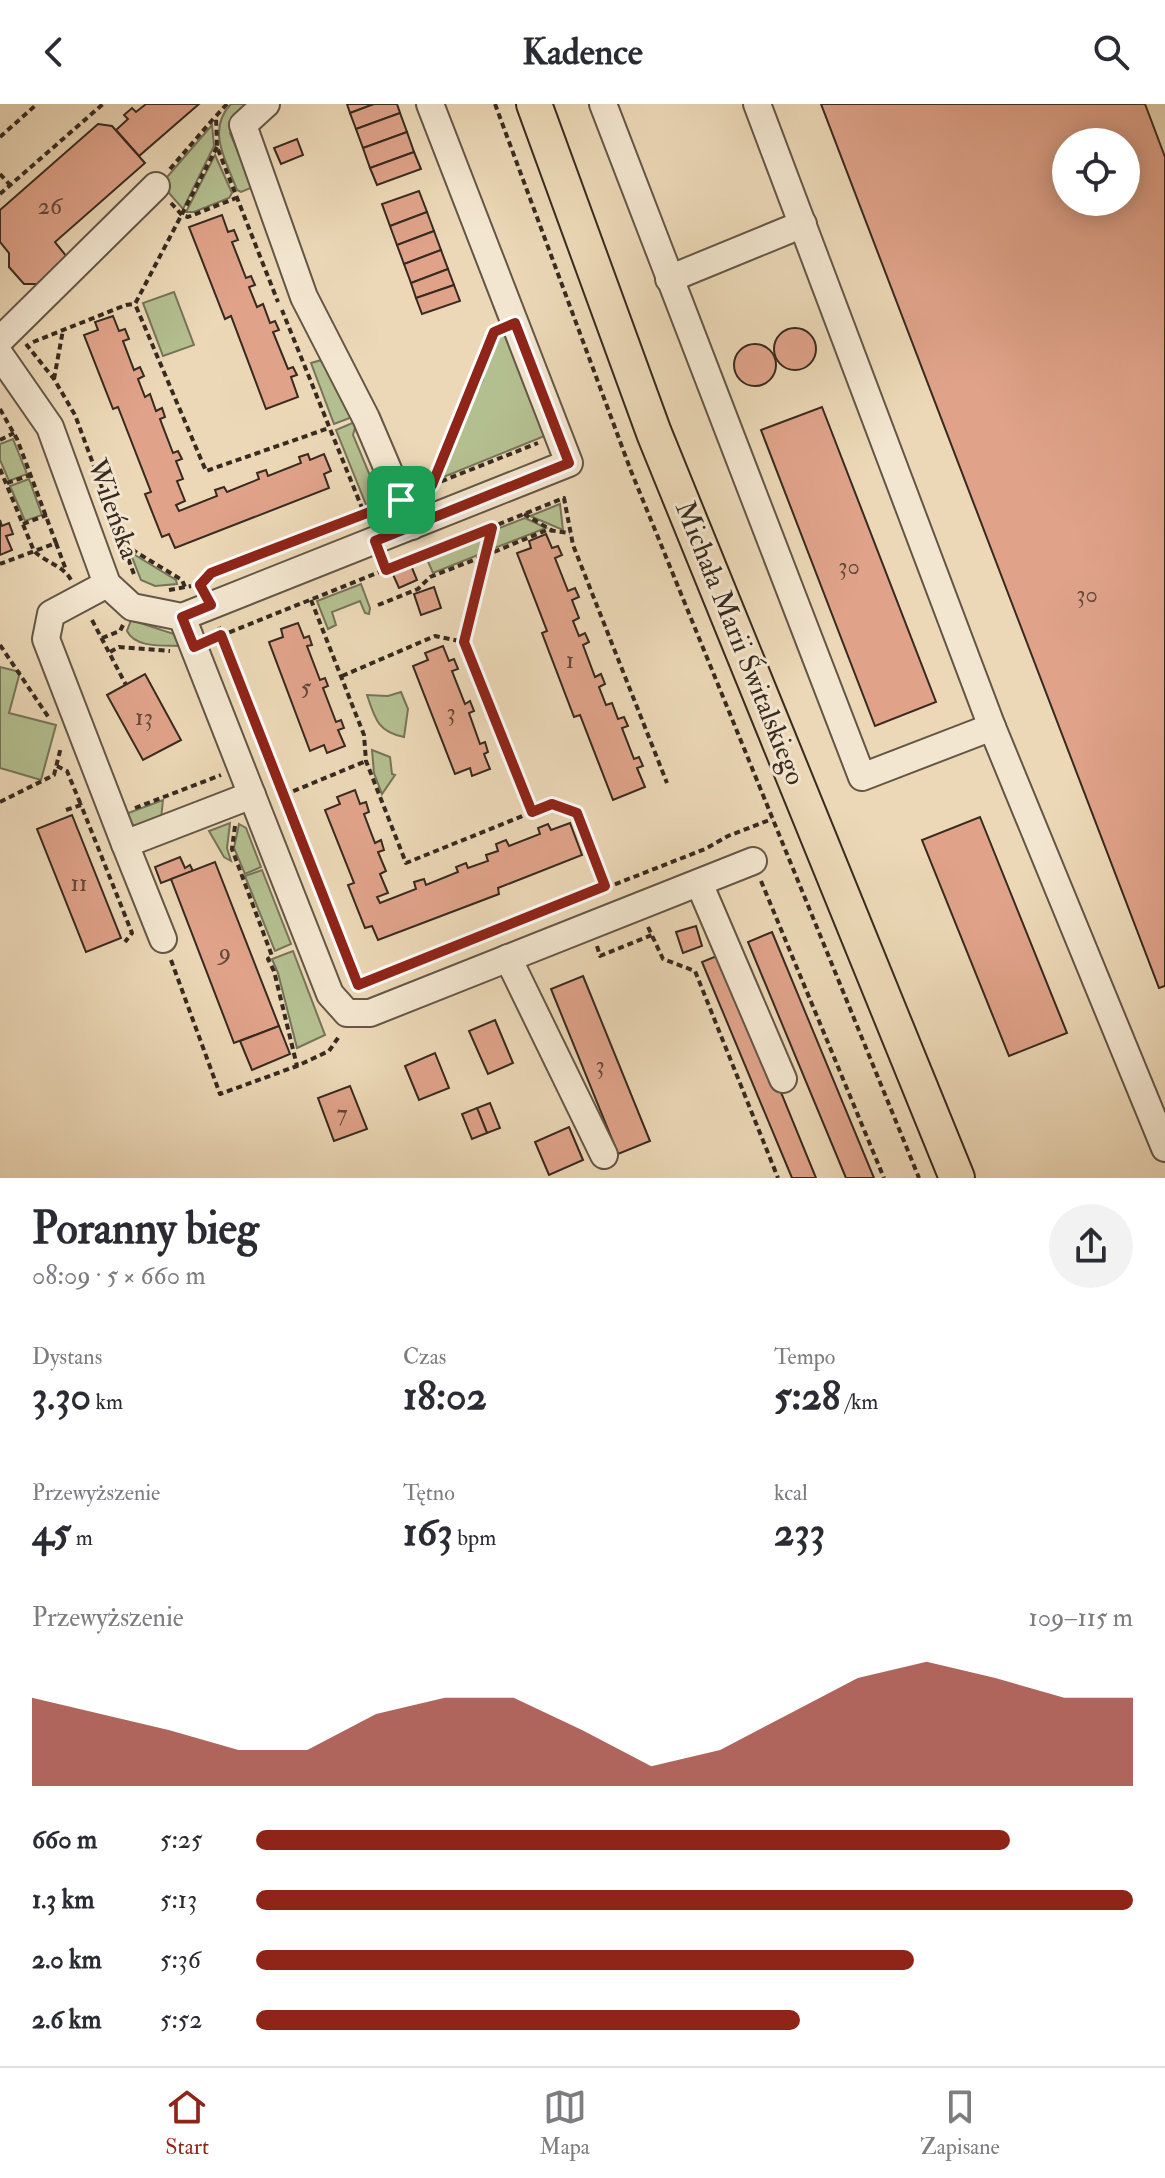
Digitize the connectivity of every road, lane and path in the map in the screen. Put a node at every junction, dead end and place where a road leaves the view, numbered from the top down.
1 (37, 104) edge
2 (103, 104) edge
3 (227, 104) edge
4 (266, 104) edge
5 (430, 104) edge
6 (495, 104) edge
7 (534, 104) edge
8 (603, 104) edge
9 (757, 104) edge
10 (216, 116) junction
11 (0, 137) edge
12 (217, 147) junction
13 (0, 174) edge
14 (10, 185) junction
15 (156, 186) junction
16 (0, 194) edge
17 (236, 198) junction
18 (182, 215) junction
19 (803, 224) junction
20 (669, 279) junction
21 (135, 304) junction
22 (515, 323) junction
23 (63, 330) junction
24 (0, 340) edge
25 (27, 345) dead end
26 (0, 355) edge
27 (54, 379) dead end
28 (0, 409) edge
29 (329, 428) junction
30 (14, 433) junction
31 (558, 435) junction
32 (0, 440) edge
33 (0, 469) edge
34 (31, 475) junction
35 (6, 483) junction
36 (432, 485) junction
37 (401, 500) junction
38 (364, 513) junction
39 (524, 514) junction
40 (47, 515) junction
41 (22, 524) junction
42 (412, 526) junction
43 (492, 528) junction
44 (553, 531) junction
45 (571, 533) junction
46 (375, 541) junction
47 (56, 543) junction
48 (123, 547) dead end
49 (34, 551) junction
50 (484, 556) junction
51 (0, 564) edge
52 (386, 570) junction
53 (67, 572) junction
54 (107, 584) junction
55 (185, 587) junction
56 (166, 590) dead end
57 (80, 599) junction
58 (311, 600) junction
59 (211, 605) junction
60 (378, 605) dead end
61 (182, 617) junction
62 (221, 635) junction
63 (464, 642) junction
64 (0, 645) edge
65 (194, 647) junction
66 (110, 652) junction
67 (341, 676) junction
68 (126, 685) dead end
69 (54, 727) dead end
70 (992, 727) junction
71 (62, 739) dead end
72 (366, 761) junction
73 (57, 766) junction
74 (667, 783) dead end
75 (284, 795) junction
76 (246, 797) junction
77 (0, 802) edge
78 (81, 805) junction
79 (66, 810) dead end
80 (532, 812) junction
81 (772, 819) junction
82 (110, 832) junction
83 (753, 861) joint
84 (699, 883) junction
85 (605, 886) junction
86 (639, 908) junction
87 (163, 939) joint
88 (125, 942) dead end
89 (508, 958) junction
90 (347, 1013) junction
91 (297, 1066) junction
92 (783, 1079) dead end
93 (1165, 1148) edge
94 (604, 1155) dead end
95 (778, 1178) edge
96 (884, 1178) edge
97 (919, 1178) edge
98 (957, 1178) edge

1 - 11 path
2 - 14 path
3 - 10 path
4 - 37 street
5 - 22 street
6 - 81 path
7 - 98 main road, Michała Marii Świtalskiego
8 - 20 street
9 - 19 street
10 - 12 path
10 - 15 path
12 - 17 path
12 - 18 path
13 - 14 path
14 - 16 path
15 - 18 path
15 - 24 street
17 - 18 path
17 - 29 path
18 - 21 path
19 - 20 street
19 - 70 street
20 - 70 street
21 - 23 path
21 - 29 path
22 - 31 street
22 - 36 path
23 - 25 path
23 - 27 path
26 - 54 street, Wileńska
28 - 30 path
29 - 38 path
30 - 32 path
30 - 34 path
31 - 36 path
31 - 42 street
33 - 35 path
34 - 35 path
34 - 40 path
35 - 41 path
36 - 37 path
37 - 38 path
37 - 42 street
38 - 55 path
39 - 43 path
39 - 44 path
39 - 45 path
40 - 41 path
40 - 47 path
41 - 49 path
42 - 46 street
43 - 50 path
43 - 52 path
44 - 45 path
44 - 50 path
45 - 74 path
46 - 52 path
46 - 59 street
47 - 49 path
47 - 53 path
48 - 55 path
49 - 51 path
49 - 53 path
50 - 60 path
50 - 63 path
52 - 58 path
53 - 57 path
54 - 57 street
54 - 61 street, Wileńska
55 - 56 path
57 - 66 path
57 - 82 street
58 - 62 path
58 - 67 path
59 - 61 street
59 - 62 path
61 - 65 street
62 - 65 path
62 - 75 path
63 - 67 path
63 - 80 path
64 - 69 path
65 - 66 path
65 - 76 street
66 - 68 path
67 - 72 path
70 - 93 street
71 - 73 path
72 - 75 path
72 - 80 path
73 - 77 path
73 - 78 path
75 - 85 path
76 - 82 street
76 - 82 path
76 - 90 street
76 - 91 path
78 - 79 path
78 - 82 path
80 - 85 path
81 - 85 path
81 - 97 path
82 - 87 street
82 - 88 path
83 - 84 street
83 - 96 path
84 - 86 street
84 - 92 street
86 - 89 street
86 - 95 path
87 - 91 path
89 - 90 street
89 - 94 street
90 - 91 path

